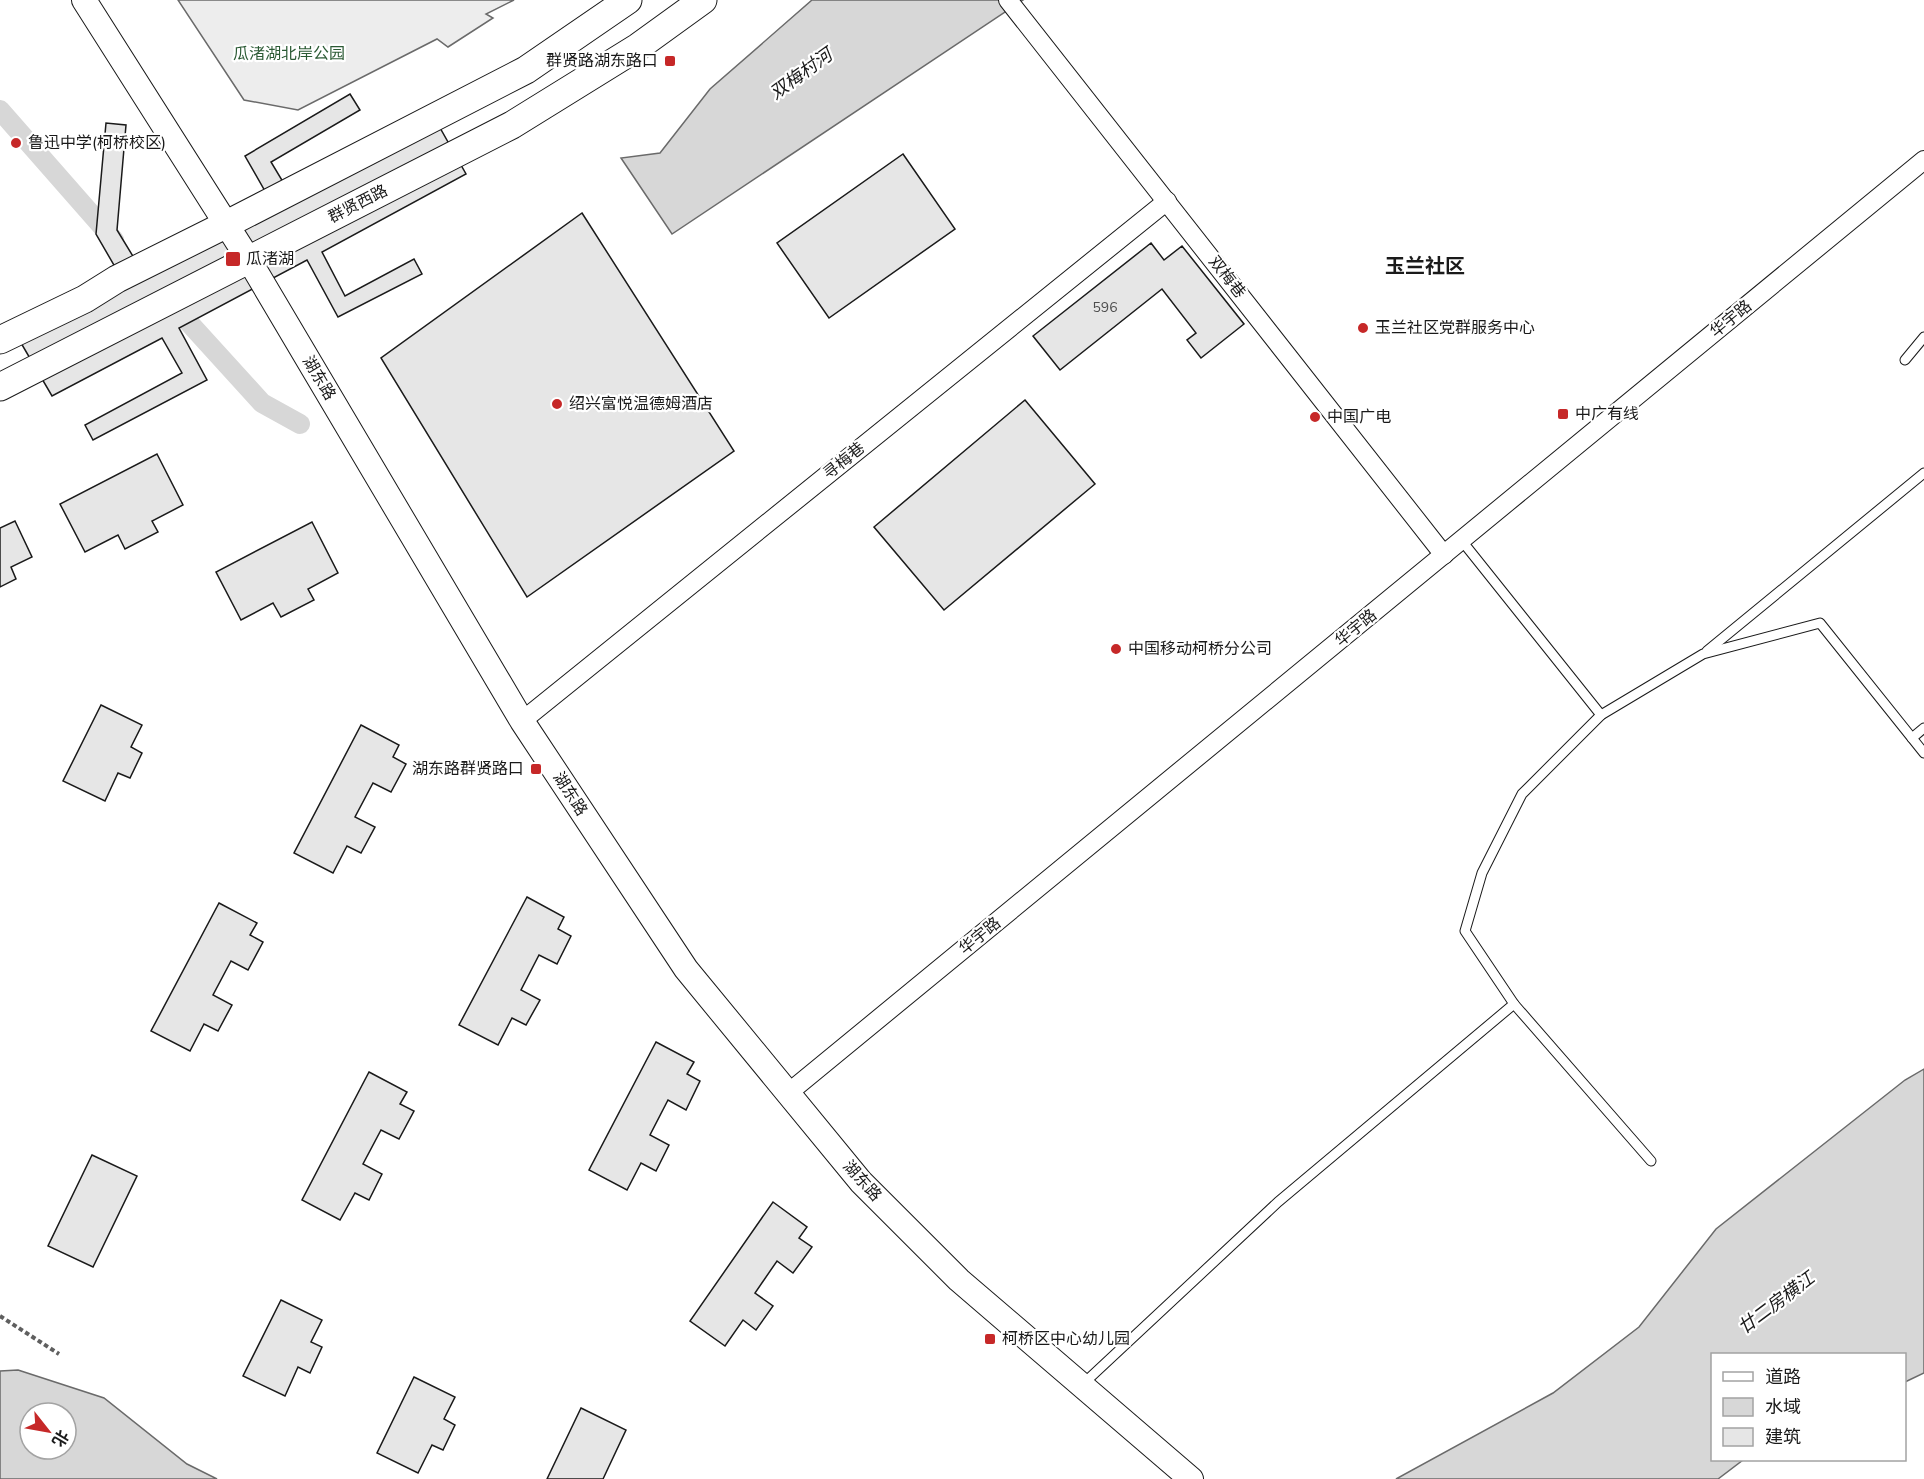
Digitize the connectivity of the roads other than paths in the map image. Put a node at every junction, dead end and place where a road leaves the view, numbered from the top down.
1 (84, 0) edge
2 (628, 0) edge
3 (703, 0) edge
4 (1008, 0) edge
5 (1924, 160) edge
6 (1167, 201) junction
7 (227, 224) junction
8 (249, 260) junction
9 (1924, 337) edge
10 (0, 340) edge
11 (1905, 360) dead end
12 (0, 387) edge
13 (1924, 473) edge
14 (1462, 541) junction
15 (1444, 555) junction
16 (1703, 654) junction
17 (1601, 715) junction
18 (522, 721) junction
19 (1924, 728) edge
20 (1912, 738) junction
21 (1924, 753) edge
22 (1514, 1004) junction
23 (787, 1094) junction
24 (1651, 1161) dead end
25 (1082, 1385) junction
26 (1191, 1479) edge

1 - 7 street, 湖东路
2 - 7 main road
3 - 8 main road, 群贤西路
4 - 6 street, 双梅巷
5 - 14 street, 华宇路
6 - 15 street, 双梅巷
6 - 18 street, 寻梅巷
7 - 8 street, 湖东路
7 - 10 main road
8 - 12 main road, 群贤西路
8 - 18 street, 湖东路
9 - 11 lane
13 - 16 lane
14 - 15 street, 华宇路
14 - 17 lane
15 - 23 street, 华宇路
16 - 17 lane
16 - 20 lane
17 - 22 lane
18 - 23 street, 湖东路
19 - 20 lane
20 - 21 lane
22 - 24 lane
22 - 25 lane
23 - 25 street, 湖东路
25 - 26 street, 湖东路

